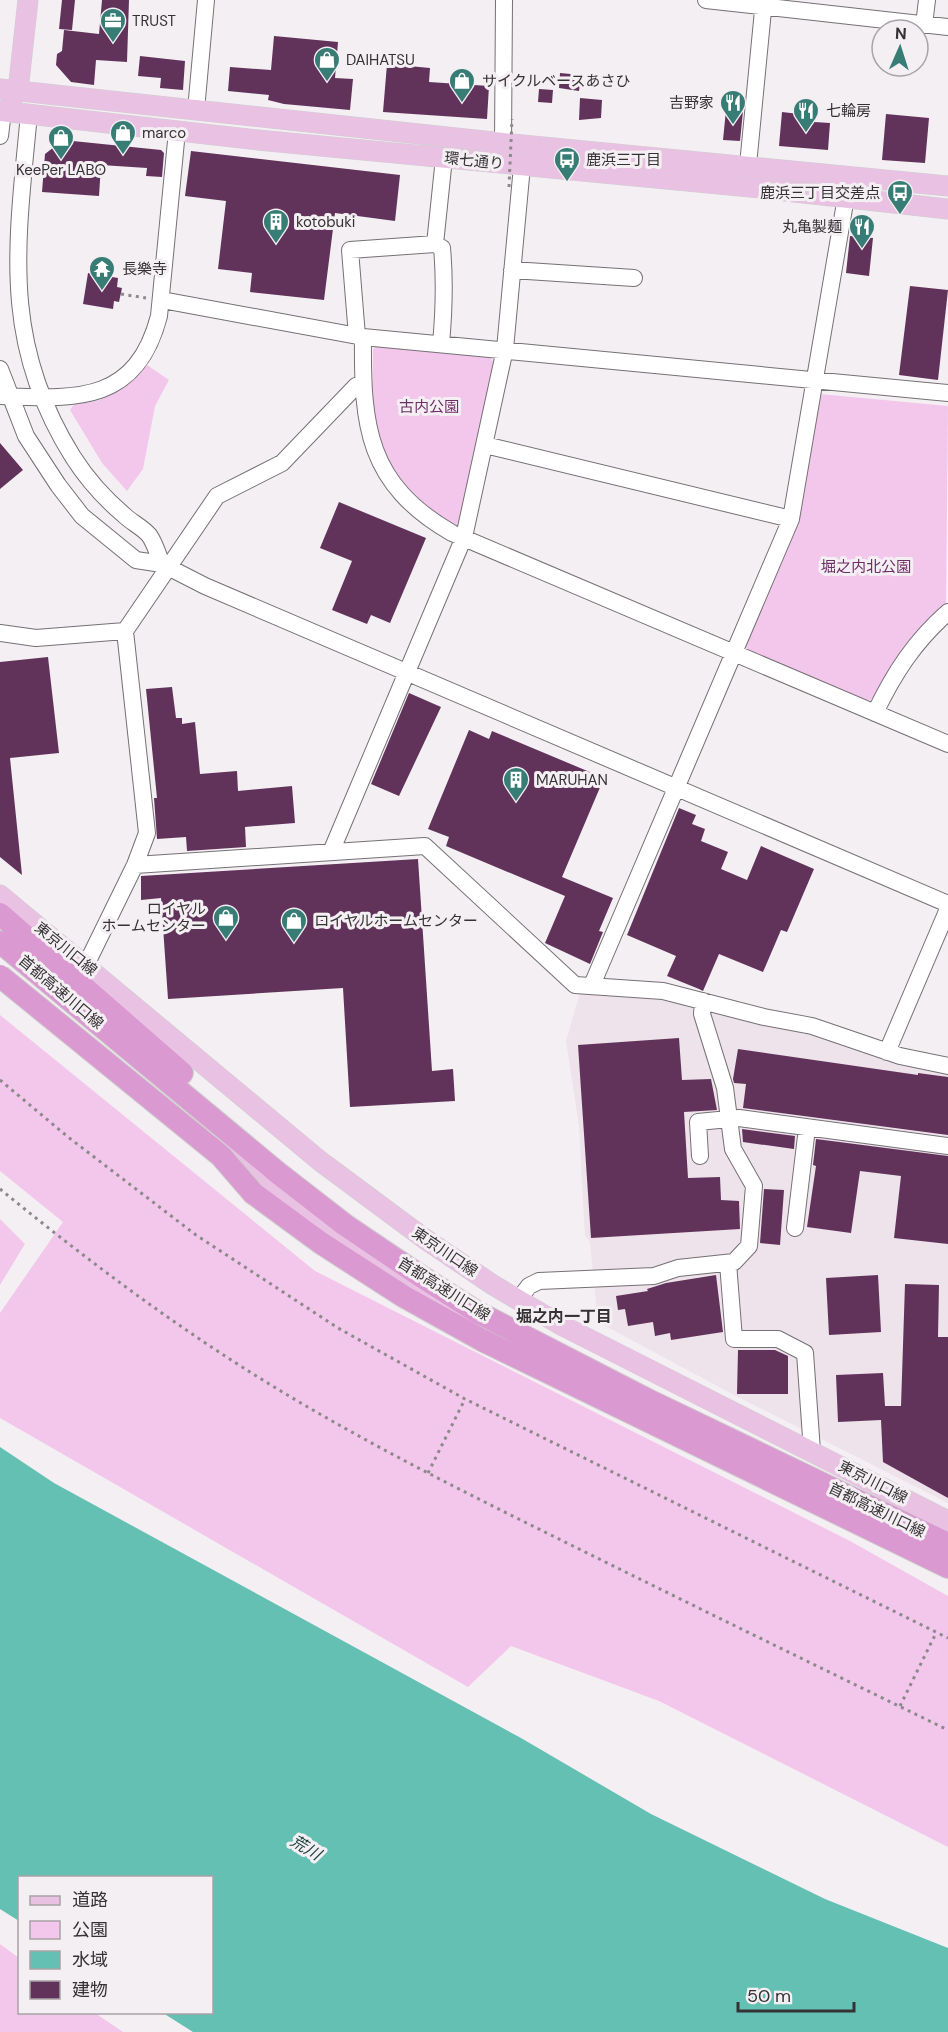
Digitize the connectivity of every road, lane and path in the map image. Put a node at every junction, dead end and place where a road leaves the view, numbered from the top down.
1 (28, 0) edge
2 (206, 0) edge
3 (504, 0) edge
4 (706, 0) edge
5 (927, 0) edge
6 (764, 3) edge
7 (873, 18) edge
8 (925, 18) edge
9 (930, 26) edge
10 (948, 27) edge
11 (9, 90) edge
12 (196, 110) junction
13 (1, 111) edge
14 (29, 114) junction
15 (512, 119) dead end
16 (177, 131) junction
17 (0, 136) edge
18 (503, 143) junction
19 (444, 158) junction
20 (748, 165) junction
21 (522, 166) junction
22 (948, 186) edge
23 (509, 187) dead end
24 (846, 197) junction
25 (948, 209) edge
26 (435, 244) junction
27 (512, 270) junction
28 (634, 278) dead end
29 (121, 294) dead end
30 (162, 300) junction
31 (360, 337) junction
32 (441, 344) junction
33 (505, 349) junction
34 (0, 369) edge
35 (815, 381) junction
36 (362, 385) junction
37 (948, 393) edge
38 (5, 396) edge
39 (40, 398) junction
40 (485, 445) junction
41 (791, 519) junction
42 (464, 537) junction
43 (165, 566) junction
44 (948, 612) edge
45 (125, 631) junction
46 (0, 633) edge
47 (735, 654) junction
48 (406, 670) junction
49 (875, 713) junction
50 (948, 744) edge
51 (678, 788) junction
52 (331, 852) junction
53 (135, 865) junction
54 (0, 895) edge
55 (948, 904) edge
56 (948, 909) edge
57 (0, 914) edge
58 (0, 942) edge
59 (86, 965) junction
60 (0, 966) edge
61 (0, 976) edge
62 (0, 986) edge
63 (592, 986) junction
64 (703, 1001) junction
65 (886, 1052) junction
66 (948, 1065) edge
67 (130, 1075) junction
68 (0, 1080) edge
69 (729, 1119) junction
70 (807, 1128) junction
71 (948, 1146) edge
72 (700, 1156) dead end
73 (0, 1189) edge
74 (253, 1192) junction
75 (795, 1228) dead end
76 (728, 1263) junction
77 (419, 1275) junction
78 (518, 1300) junction
79 (465, 1400) junction
80 (812, 1451) junction
81 (427, 1473) junction
82 (948, 1521) edge
83 (948, 1544) edge
84 (948, 1556) edge
85 (948, 1567) edge
86 (936, 1633) junction
87 (948, 1638) edge
88 (900, 1707) junction
89 (948, 1730) edge

1 - 11 main road
2 - 12 street
3 - 18 street
4 - 6 street
5 - 8 street
6 - 7 street
6 - 20 street
9 - 10 street
11 - 12 main road, 環七通り
11 - 13 main road
11 - 14 main road
12 - 18 main road, 環七通り
13 - 14 main road, 環七通り
13 - 17 street
14 - 16 main road, 環七通り
14 - 39 street
15 - 23 path, bridge
16 - 19 main road, 環七通り
16 - 30 street
18 - 20 main road, 環七通り
19 - 21 main road, 環七通り
19 - 26 street
20 - 22 main road, 環七通り
21 - 24 main road, 環七通り
21 - 27 street
24 - 25 main road, 環七通り
24 - 35 street
26 - 31 street
26 - 32 street
27 - 28 street
27 - 33 street
29 - 30 path
30 - 31 street
30 - 39 street
31 - 32 street
31 - 36 street
32 - 33 street
33 - 35 street
33 - 40 street
34 - 38 street
35 - 37 street
35 - 41 street
36 - 42 street
36 - 43 street
38 - 39 street
38 - 43 street
39 - 43 street
40 - 41 street
40 - 42 street
41 - 47 street
42 - 47 street
42 - 48 street
43 - 45 street
43 - 48 street
44 - 49 street
45 - 46 street
45 - 53 street
47 - 49 street
47 - 51 street
48 - 51 street
48 - 52 street
49 - 50 street
51 - 55 street
51 - 63 street
52 - 53 street
52 - 63 street
53 - 59 street
54 - 59 main road, 東京川口線
56 - 65 street
57 - 77 highway
58 - 77 highway, 首都高速川口線
59 - 78 main road, 東京川口線
60 - 67 main road
61 - 74 highway, bridge
62 - 67 street
62 - 74 highway, 首都高速川口線, bridge
63 - 64 street
64 - 65 street
64 - 69 street
65 - 66 street
67 - 84 main road
68 - 79 path
69 - 70 street
69 - 72 street
69 - 76 street
70 - 71 street
70 - 75 street
73 - 81 path
74 - 85 highway, 首都高速川口線
76 - 78 street
76 - 80 street
77 - 83 highway, 首都高速川口線
78 - 80 main road, 東京川口線
79 - 81 path
79 - 86 path
80 - 82 main road, 東京川口線
81 - 88 path
86 - 87 path
86 - 88 path
88 - 89 path

